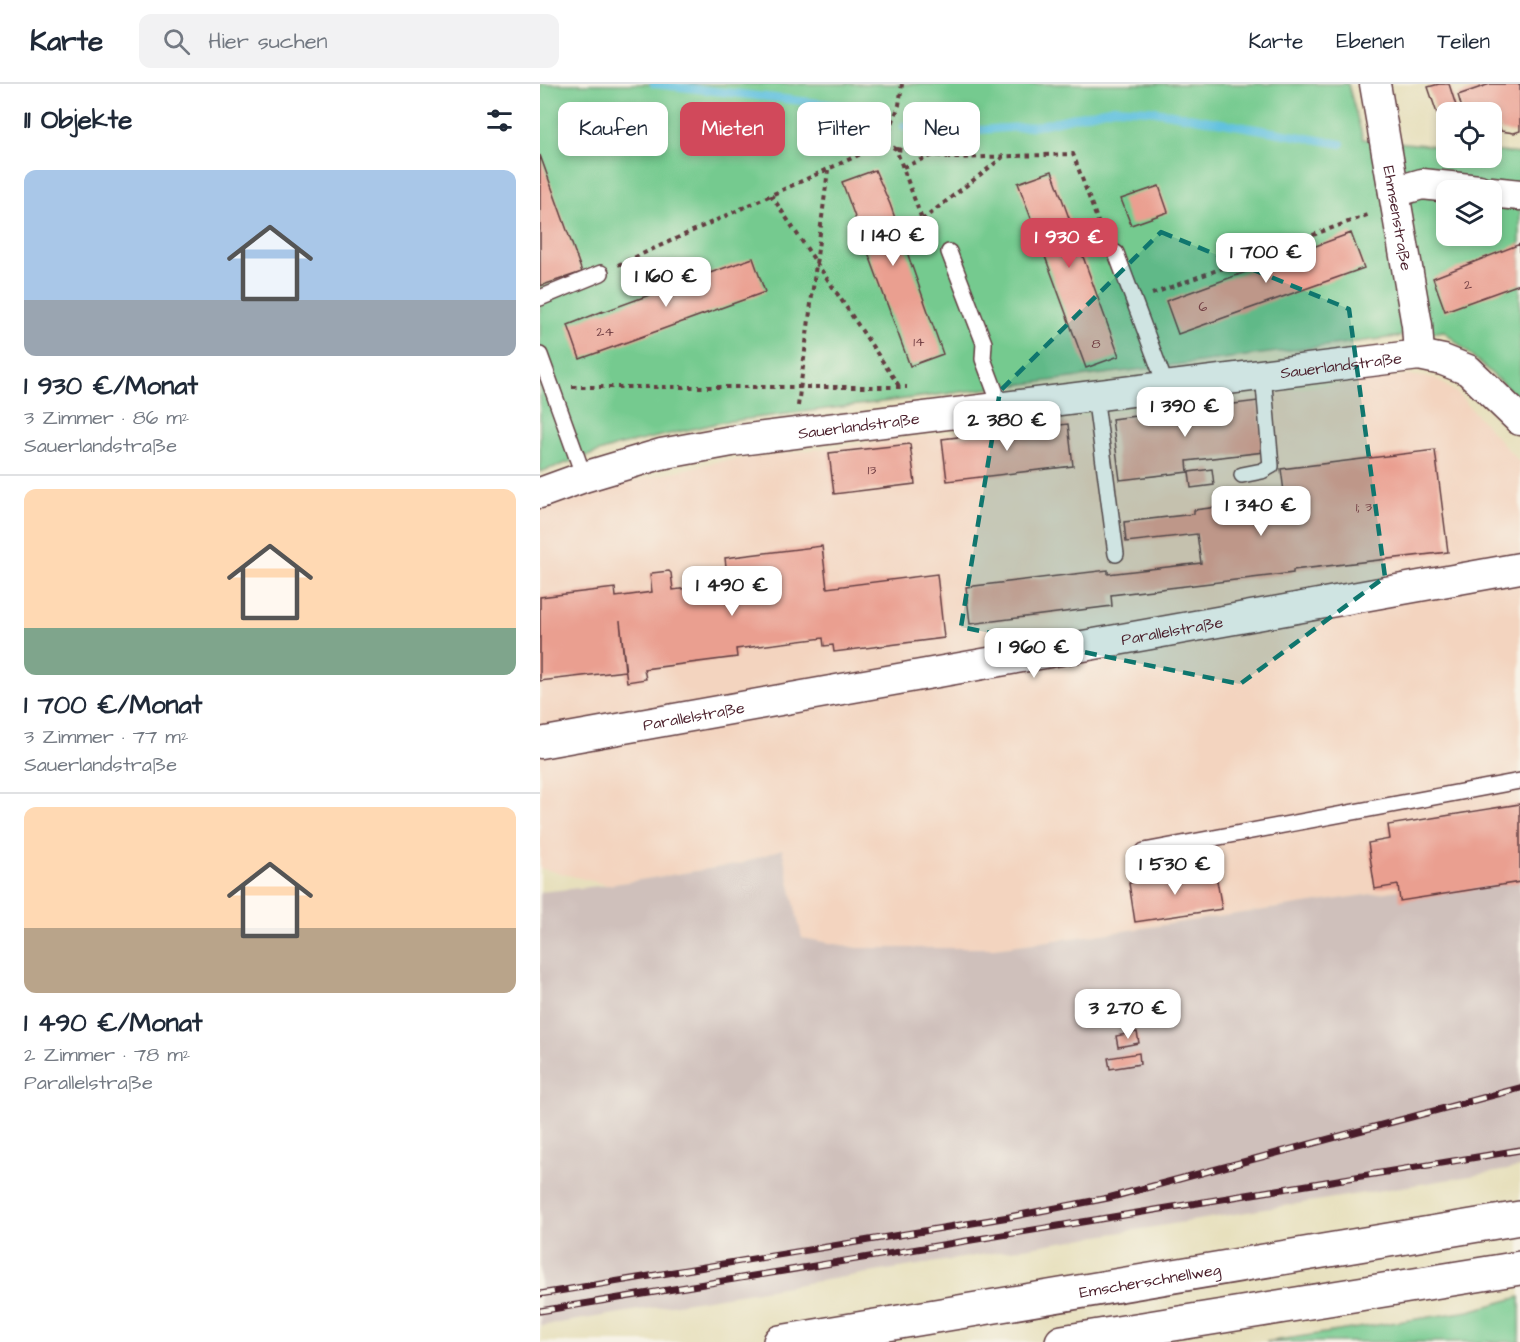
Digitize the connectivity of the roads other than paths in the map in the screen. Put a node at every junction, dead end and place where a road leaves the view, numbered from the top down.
1 (1375, 84) edge
2 (1436, 185) edge
3 (1502, 193) edge
4 (1520, 195) edge
5 (1396, 200) junction
6 (949, 252) road end
7 (1116, 253) road end
8 (601, 273) road end
9 (540, 298) edge
10 (540, 355) edge
11 (1419, 355) junction
12 (1263, 374) junction
13 (1166, 386) junction
14 (1095, 395) junction
15 (1001, 407) junction
16 (1520, 420) edge
17 (1242, 475) dead end
18 (584, 477) junction
19 (540, 493) edge
20 (1116, 554) dead end
21 (1520, 568) edge
22 (540, 743) edge
23 (1520, 781) edge
24 (1144, 850) dead end
25 (1520, 1218) edge
26 (1520, 1268) edge
27 (780, 1342) edge
28 (1062, 1342) edge

1 - 5 street, Ehmsenstraße
2 - 5 street
3 - 4 street
5 - 11 street, Ehmsenstraße
6 - 15 lane
7 - 13 lane
8 - 9 lane
10 - 18 lane
11 - 12 street, Sauerlandstraße
11 - 16 street, Sauerlandstraße
12 - 13 street, Sauerlandstraße
12 - 17 lane
13 - 14 street, Sauerlandstraße
14 - 15 street, Sauerlandstraße
14 - 20 lane
15 - 18 street, Sauerlandstraße
18 - 19 street, Sauerlandstraße
21 - 22 street, Parallelstraße
23 - 24 lane
25 - 27 highway, Emscherschnellweg
26 - 28 highway

